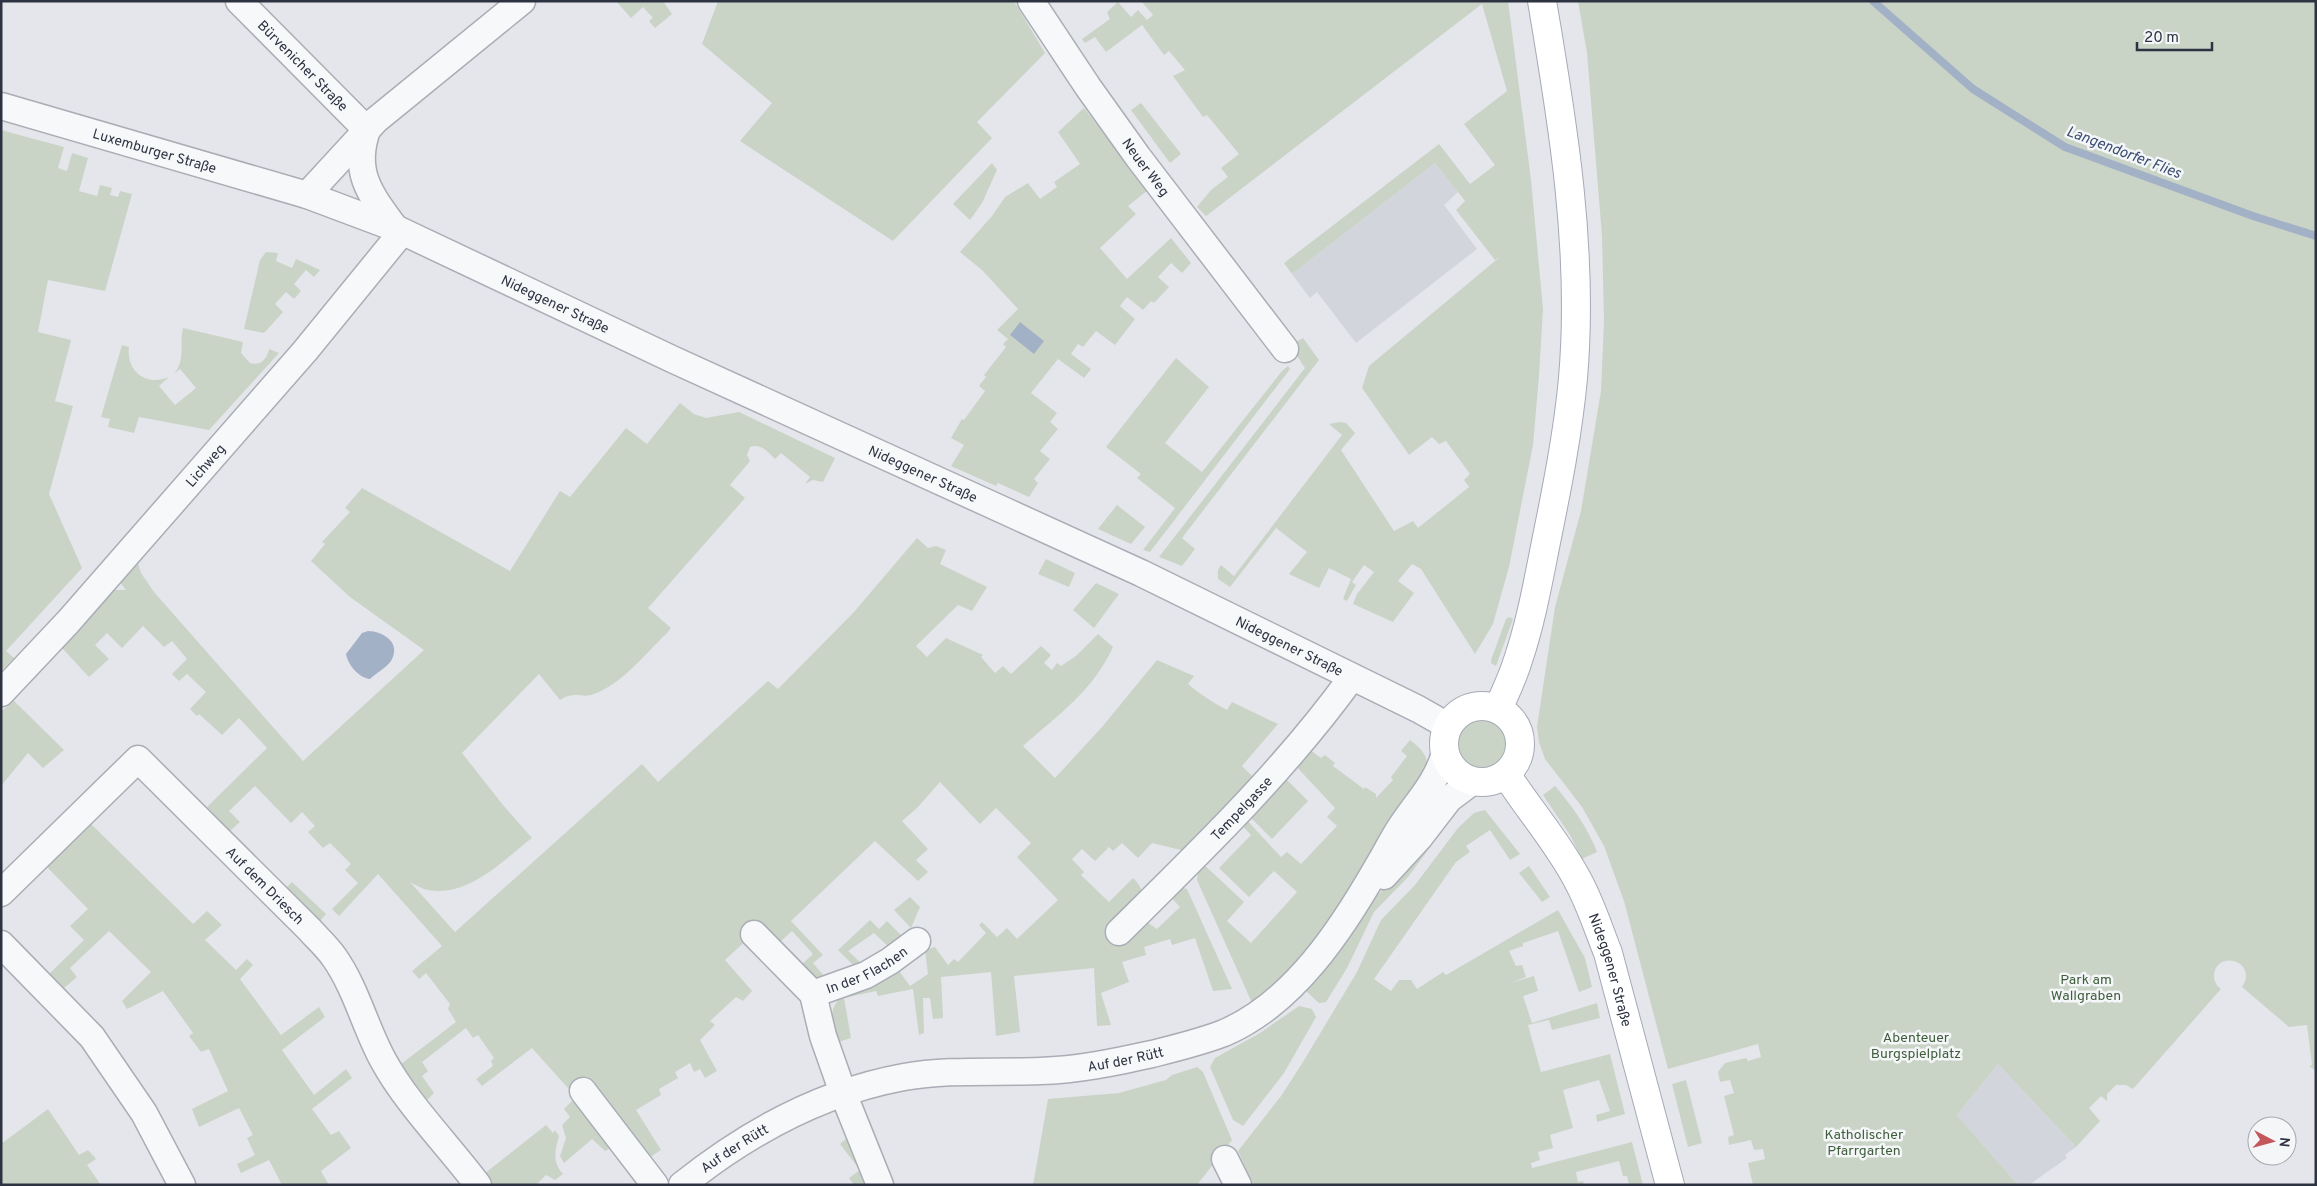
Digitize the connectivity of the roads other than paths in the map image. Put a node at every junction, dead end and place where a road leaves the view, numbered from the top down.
1 (239, 1) edge
2 (522, 1) edge
3 (1031, 1) edge
4 (1542, 1) edge
5 (1, 106) edge
6 (367, 130) junction
7 (307, 196) junction
8 (399, 230) junction
9 (1285, 349) dead end
10 (1352, 677) junction
11 (1, 693) edge
12 (1498, 709) junction
13 (1448, 726) junction
14 (1444, 753) junction
15 (1506, 774) junction
16 (1472, 781) junction
17 (1, 893) edge
18 (1354, 907) junction
19 (1119, 932) dead end
20 (754, 934) dead end
21 (917, 941) dead end
22 (1, 944) edge
23 (813, 994) junction
24 (583, 1091) dead end
25 (843, 1093) junction
26 (1225, 1159) dead end
27 (182, 1185) edge
28 (478, 1185) edge
29 (655, 1185) edge
30 (682, 1185) edge
31 (880, 1185) edge
32 (1238, 1185) edge
33 (1670, 1185) edge

1 - 6 street, Bürvenicher Straße
2 - 6 street
3 - 9 street, Neuer Weg
4 - 12 main road
5 - 7 street, Luxemburger Straße
6 - 7 street
6 - 8 street, Nideggener Straße
7 - 8 street, Nideggener Straße
8 - 10 street, Nideggener Straße
8 - 11 street, Lichweg
10 - 13 street, Nideggener Straße
10 - 19 street, Tempelgasse
12 - 13 main road
12 - 15 main road
13 - 14 main road
14 - 16 main road
14 - 18 street, Auf der Rütt
15 - 16 main road
15 - 33 main road, Nideggener Straße
16 - 18 street, Auf der Rütt
17 - 28 street, Auf dem Driesch
18 - 25 street, Auf der Rütt
20 - 23 street, In der Flachen
21 - 23 street, In der Flachen
22 - 27 street
23 - 25 street, In der Flachen
24 - 29 street
25 - 30 street, Auf der Rütt
25 - 31 street
26 - 32 street

